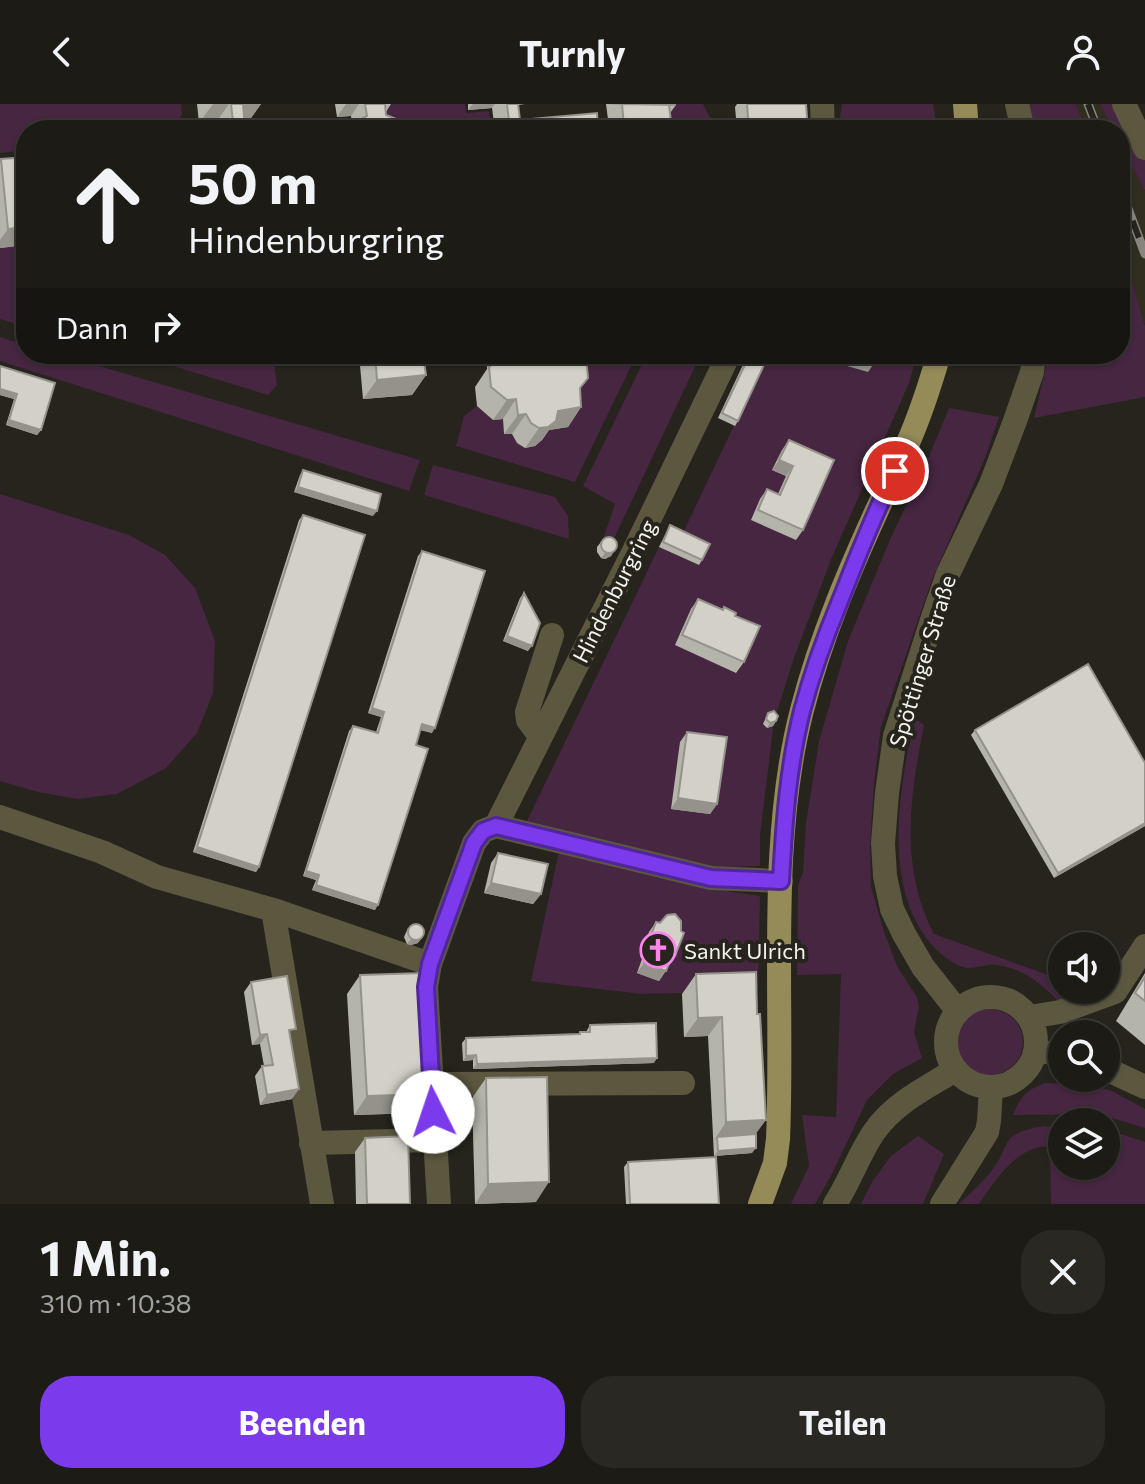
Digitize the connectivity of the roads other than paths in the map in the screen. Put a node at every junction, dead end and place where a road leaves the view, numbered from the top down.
1 (1124, 104) edge
2 (1145, 148) edge
3 (724, 364) edge
4 (936, 364) edge
5 (1033, 364) edge
6 (552, 635) dead end
7 (540, 736) junction
8 (0, 817) edge
9 (496, 826) junction
10 (781, 881) junction
11 (273, 910) junction
12 (1145, 946) edge
13 (430, 964) junction
14 (957, 1010) junction
15 (1029, 1017) junction
16 (1036, 1050) junction
17 (1048, 1052) edge
18 (955, 1070) junction
19 (1120, 1075) edge
20 (683, 1083) dead end
21 (431, 1084) junction
22 (1145, 1087) edge
23 (991, 1088) junction
24 (435, 1140) junction
25 (311, 1143) junction
26 (322, 1204) edge
27 (439, 1204) edge
28 (760, 1204) edge
29 (835, 1204) edge
30 (942, 1204) edge

1 - 2 street
3 - 7 street, Hindenburgring
4 - 10 main road
5 - 14 street, Spöttinger Straße
6 - 7 street
7 - 9 street, Hindenburgring
8 - 11 street
9 - 10 street
9 - 13 street, Hindenburgring
10 - 28 main road
11 - 13 street
11 - 25 street
12 - 15 street
13 - 21 street, Hindenburgring
14 - 15 street
14 - 18 street
15 - 16 street
16 - 17 street
16 - 23 street
18 - 23 street
18 - 29 street
19 - 22 street
20 - 21 street
21 - 24 street, Hindenburgring
23 - 30 street
24 - 25 street
24 - 27 street, Hindenburgring
25 - 26 street

